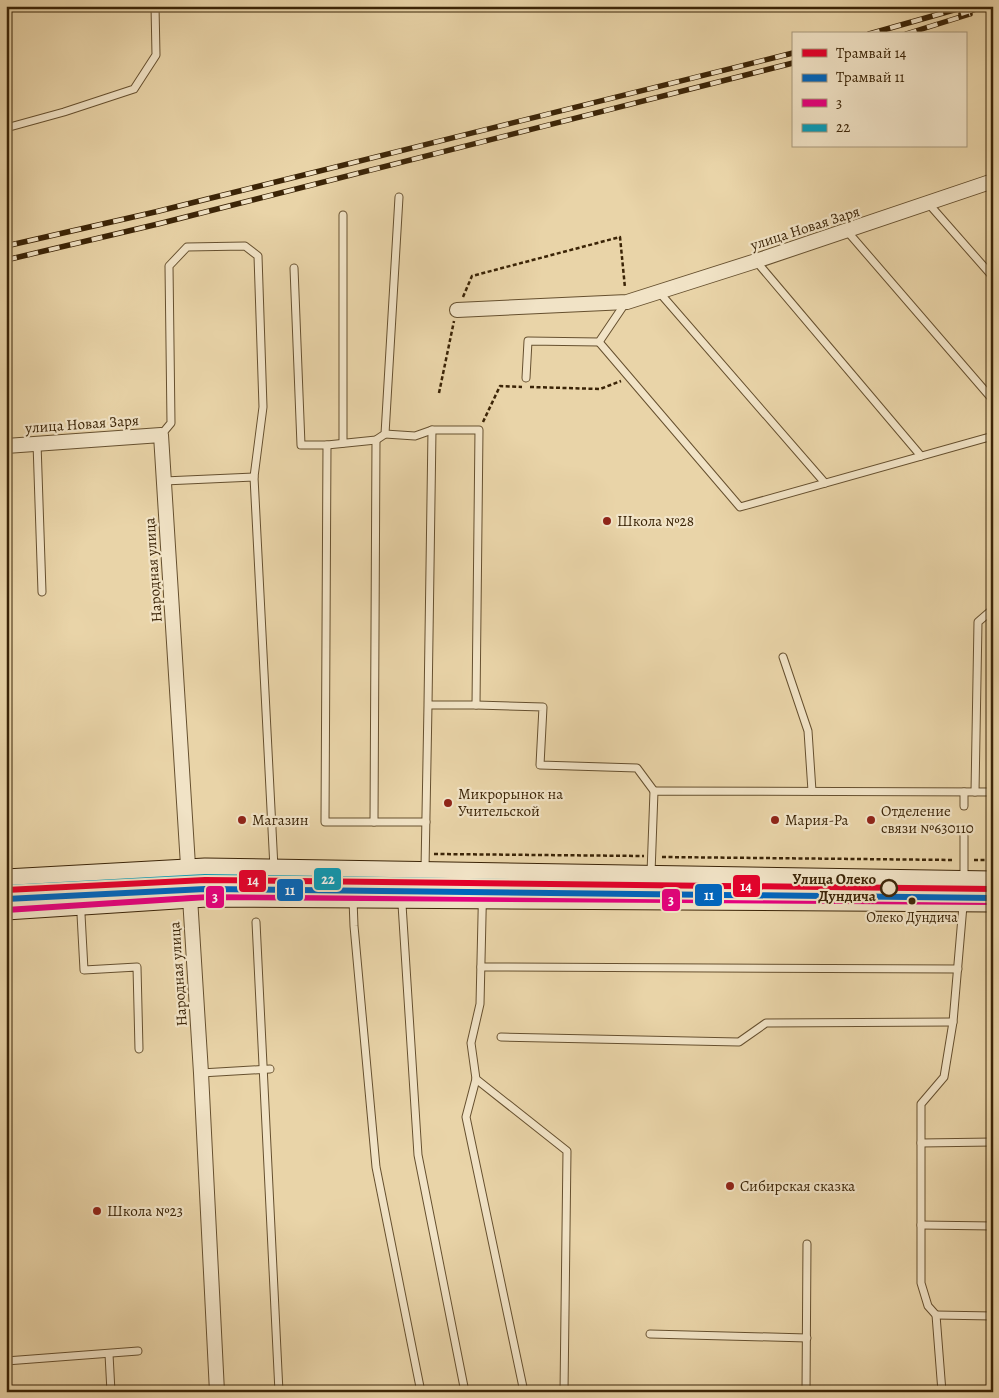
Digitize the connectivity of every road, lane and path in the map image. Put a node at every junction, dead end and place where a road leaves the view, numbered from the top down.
1 (155, 6) edge
2 (6, 128) edge
3 (993, 182) edge
4 (399, 197) dead end
5 (928, 203) junction
6 (344, 215) dead end
7 (847, 231) junction
8 (756, 261) junction
9 (294, 268) dead end
10 (993, 277) edge
11 (659, 291) junction
12 (626, 302) junction
13 (457, 310) junction
14 (598, 342) junction
15 (526, 378) dead end
16 (630, 378) junction
17 (439, 393) dead end
18 (993, 400) edge
19 (432, 430) junction
20 (479, 430) junction
21 (385, 434) junction
22 (161, 435) junction
23 (993, 436) edge
24 (376, 440) junction
25 (343, 443) junction
26 (37, 444) junction
27 (327, 444) junction
28 (6, 446) edge
29 (921, 456) junction
30 (254, 477) junction
31 (164, 481) junction
32 (825, 483) junction
33 (42, 592) dead end
34 (993, 608) edge
35 (783, 657) dead end
36 (428, 705) junction
37 (476, 705) junction
38 (654, 791) junction
39 (812, 792) junction
40 (964, 792) junction
41 (975, 792) junction
42 (993, 792) edge
43 (964, 806) dead end
44 (374, 822) junction
45 (426, 822) junction
46 (964, 830) dead end
47 (188, 868) junction
48 (274, 868) junction
49 (352, 871) junction
50 (400, 872) junction
51 (425, 872) junction
52 (483, 873) junction
53 (79, 874) junction
54 (651, 876) junction
55 (6, 879) edge
56 (964, 881) junction
57 (993, 881) edge
58 (353, 897) junction
59 (401, 897) junction
60 (483, 897) junction
61 (189, 898) junction
62 (963, 902) junction
63 (993, 902) edge
64 (80, 905) junction
65 (6, 910) edge
66 (256, 922) dead end
67 (481, 968) junction
68 (958, 969) junction
69 (953, 1022) junction
70 (501, 1037) dead end
71 (139, 1049) dead end
72 (266, 1069) junction
73 (201, 1073) junction
74 (476, 1079) junction
75 (993, 1142) edge
76 (921, 1143) junction
77 (921, 1225) junction
78 (993, 1226) edge
79 (807, 1244) dead end
80 (936, 1315) junction
81 (993, 1316) edge
82 (650, 1334) dead end
83 (807, 1338) junction
84 (138, 1352) dead end
85 (109, 1354) junction
86 (6, 1361) edge
87 (111, 1392) edge
88 (217, 1392) edge
89 (279, 1392) edge
90 (421, 1392) edge
91 (465, 1392) edge
92 (524, 1392) edge
93 (564, 1392) edge
94 (806, 1392) edge
95 (942, 1392) edge

1 - 2 lane
3 - 5 street, улица Новая Заря
4 - 21 lane
5 - 7 street, улица Новая Заря
5 - 10 lane
6 - 25 lane
7 - 8 street, улица Новая Заря
7 - 18 lane
8 - 11 street, улица Новая Заря
8 - 29 lane
9 - 27 lane
11 - 12 street, улица Новая Заря
11 - 32 lane
12 - 13 street, улица Новая Заря
12 - 13 path
12 - 14 lane
13 - 17 path
14 - 15 lane
14 - 16 lane
16 - 20 path
16 - 32 lane
19 - 20 lane
19 - 21 lane
19 - 36 lane
20 - 37 lane
21 - 24 lane
22 - 26 street, улица Новая Заря
22 - 30 lane
22 - 31 street, Народная улица
23 - 29 lane
24 - 25 lane
24 - 44 lane
25 - 27 lane
26 - 28 street, улица Новая Заря
26 - 33 lane
27 - 44 lane
29 - 32 lane
30 - 31 lane
30 - 48 lane
31 - 47 street, Народная улица
34 - 41 lane
35 - 39 lane
36 - 37 lane
36 - 45 lane
37 - 38 lane
38 - 39 lane
38 - 54 lane
39 - 40 lane
40 - 41 lane
40 - 43 lane
41 - 42 lane
44 - 45 lane
45 - 51 lane
46 - 56 lane
47 - 48 main road
47 - 53 main road
47 - 61 street, Народная улица
48 - 49 main road
49 - 50 main road
49 - 58 lane
50 - 51 main road
50 - 59 lane
51 - 52 main road
52 - 54 main road
52 - 60 lane
53 - 55 main road
53 - 64 lane
54 - 56 main road
56 - 57 main road
56 - 62 lane
58 - 59 main road
58 - 61 main road
58 - 90 lane
59 - 60 main road
59 - 91 lane
60 - 62 main road
60 - 67 lane
61 - 64 main road
61 - 73 street, Народная улица
62 - 63 main road
62 - 68 lane
64 - 65 main road
64 - 71 lane
66 - 72 lane
67 - 68 lane
67 - 74 lane
68 - 69 lane
69 - 70 lane
69 - 76 lane
72 - 73 lane
72 - 89 lane
73 - 88 street, Народная улица
74 - 92 lane
74 - 93 lane
75 - 76 lane
76 - 77 lane
77 - 78 lane
77 - 80 lane
79 - 83 lane
80 - 81 lane
80 - 95 lane
82 - 83 lane
83 - 94 lane
84 - 85 lane
85 - 86 lane
85 - 87 lane

